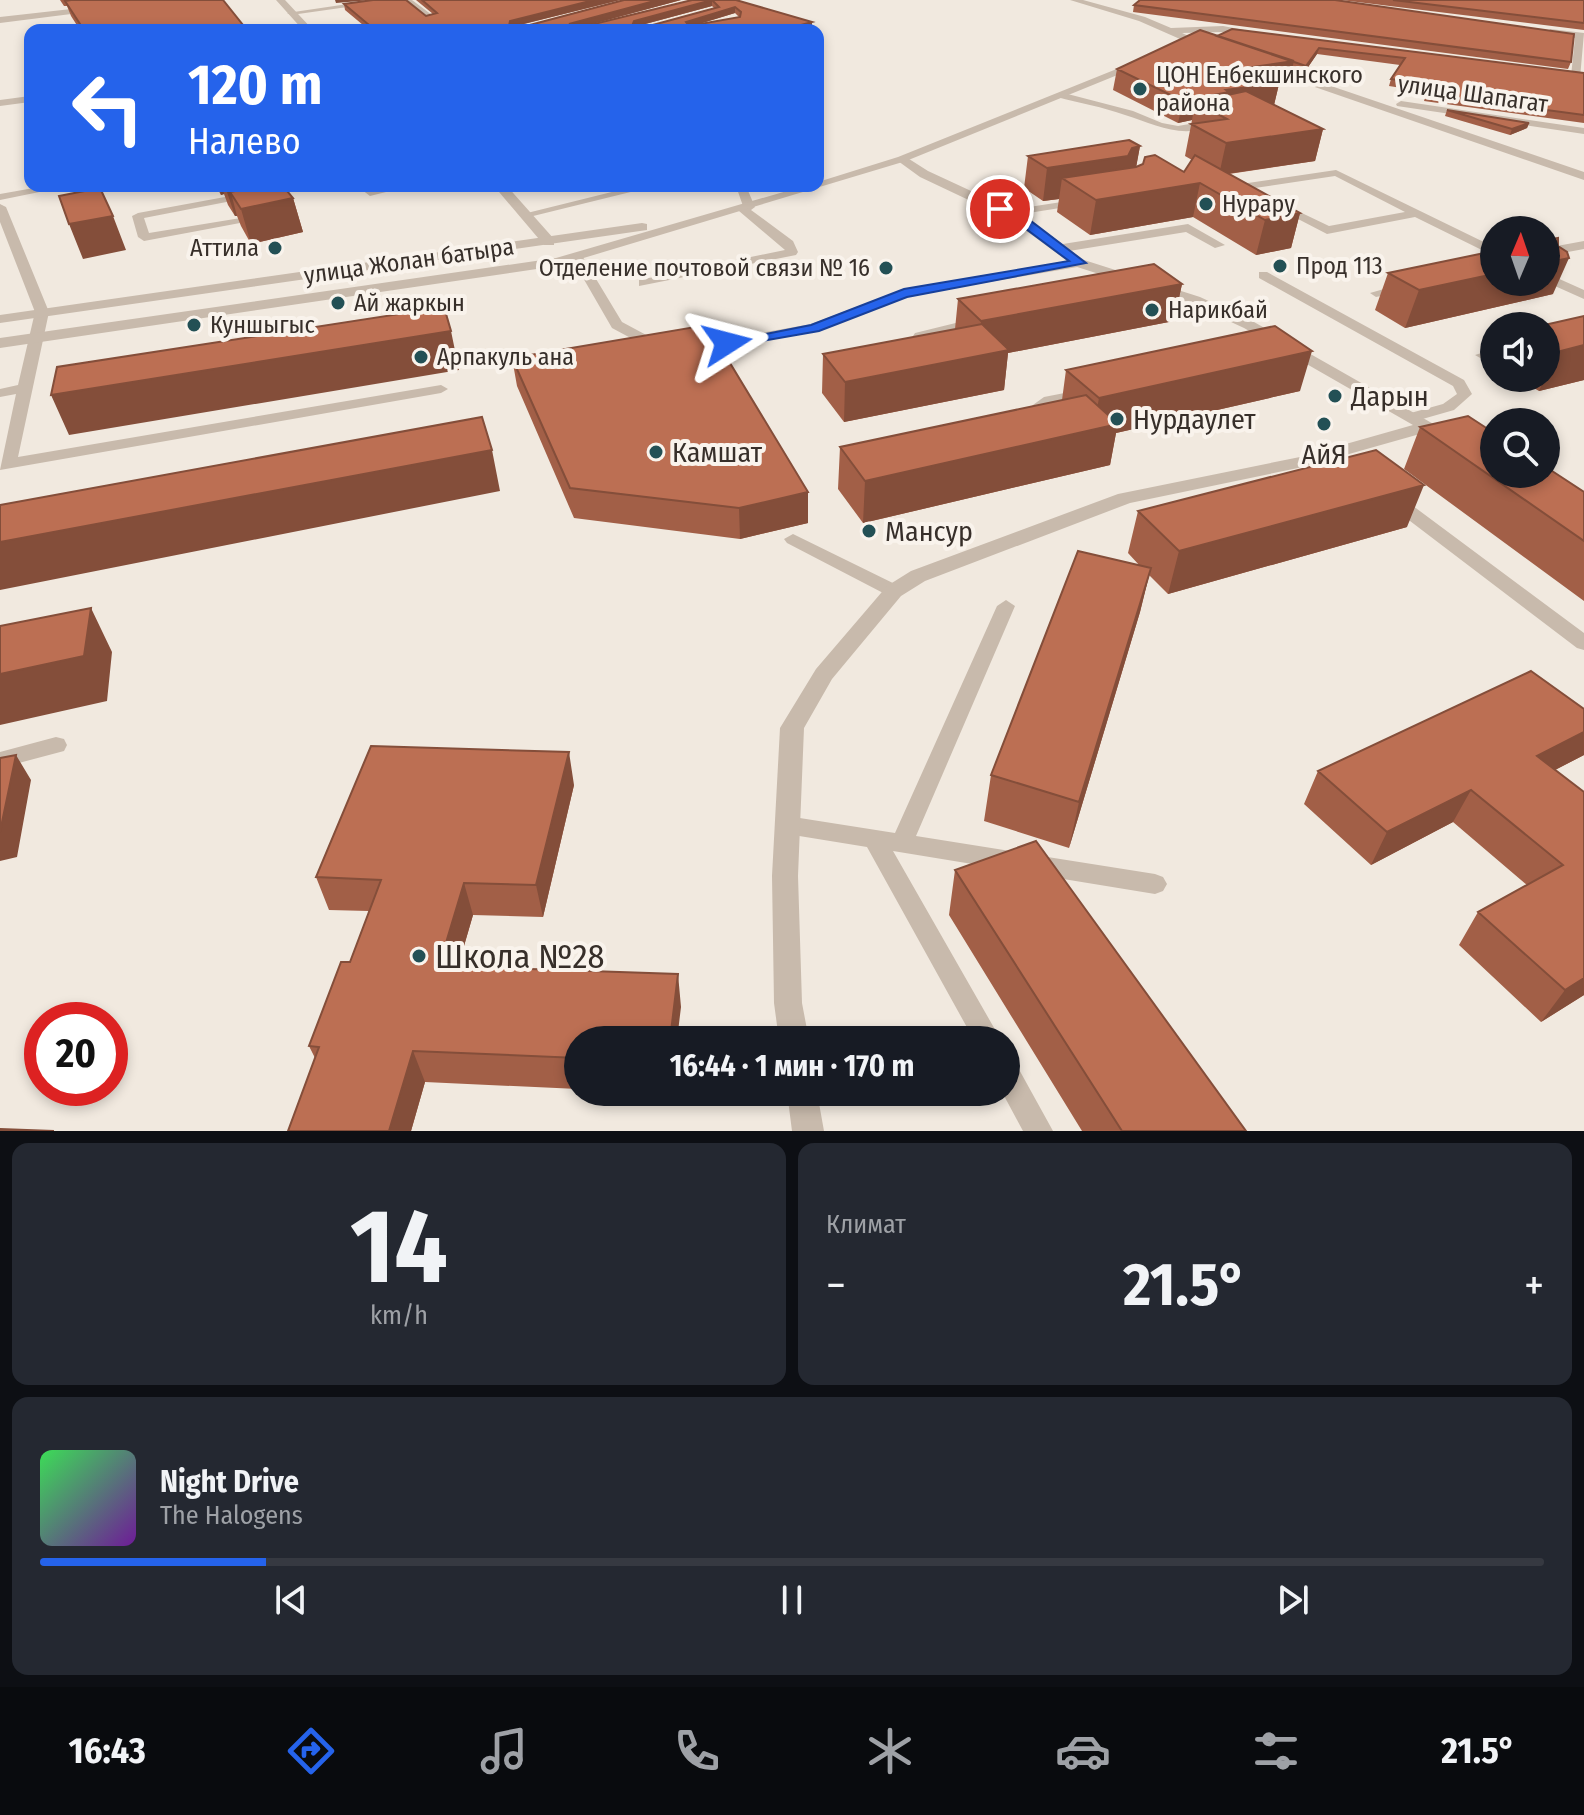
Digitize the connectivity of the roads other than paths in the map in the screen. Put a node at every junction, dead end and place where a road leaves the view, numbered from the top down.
1 (280, 0) edge
2 (393, 0) edge
3 (407, 0) edge
4 (1074, 0) edge
5 (102, 7) edge
6 (291, 13) junction
7 (432, 18) edge
8 (0, 20) edge
9 (302, 24) edge
10 (1533, 29) edge
11 (1166, 31) junction
12 (1269, 35) edge
13 (1582, 36) edge
14 (1190, 42) junction
15 (1175, 48) edge
16 (1218, 51) edge
17 (1147, 59) edge
18 (1260, 65) edge
19 (1561, 74) edge
20 (1580, 77) edge
21 (1060, 95) junction
22 (1357, 98) junction
23 (24, 100) edge
24 (0, 103) edge
25 (1222, 122) edge
26 (1584, 131) edge
27 (902, 159) junction
28 (1584, 176) edge
29 (824, 184) edge
30 (29, 192) edge
31 (270, 192) edge
32 (505, 192) edge
33 (624, 192) edge
34 (742, 192) edge
35 (798, 192) edge
36 (1255, 195) edge
37 (0, 197) edge
38 (1100, 199) edge
39 (1270, 202) edge
40 (0, 207) edge
41 (743, 209) junction
42 (1009, 213) junction
43 (1417, 213) junction
44 (525, 215) junction
45 (264, 216) edge
46 (549, 242) junction
47 (1219, 245) dead end
48 (1480, 245) edge
49 (1584, 245) edge
50 (1063, 248) junction
51 (1560, 249) edge
52 (577, 257) junction
53 (1079, 263) junction
54 (1263, 275) dead end
55 (644, 283) dead end
56 (1420, 284) edge
57 (1560, 284) edge
58 (1160, 289) junction
59 (1376, 293) dead end
60 (1129, 294) edge
61 (1584, 295) edge
62 (42, 312) junction
63 (0, 319) edge
64 (992, 319) edge
65 (39, 337) junction
66 (0, 343) edge
67 (1291, 347) junction
68 (1261, 354) edge
69 (928, 356) edge
70 (26, 388) junction
71 (441, 389) dead end
72 (1095, 390) edge
73 (0, 393) edge
74 (1427, 426) junction
75 (1024, 432) edge
76 (1332, 453) junction
77 (4, 464) edge
78 (1358, 472) edge
79 (1383, 491) edge
80 (793, 539) dead end
81 (894, 591) junction
82 (1006, 606) dead end
83 (1584, 643) edge
84 (56, 745) dead end
85 (0, 760) edge
86 (787, 825) junction
87 (874, 839) junction
88 (902, 843) junction
89 (1155, 884) dead end
90 (792, 1026) edge
91 (980, 1026) edge
92 (1020, 1098) edge
93 (804, 1106) edge
94 (808, 1131) edge
95 (1039, 1131) edge

1 - 6 street
2 - 6 lane
3 - 7 lane
4 - 11 street
5 - 8 street
6 - 9 street
10 - 13 street
11 - 12 street
11 - 14 street
13 - 20 street
14 - 15 street
14 - 16 street
17 - 21 street, улица Жолан батыра
18 - 22 street
19 - 20 street
21 - 25 lane
21 - 27 street, улица Жолан батыра
22 - 26 street, улица Шапагат
22 - 28 street
23 - 24 street
27 - 29 street, улица Жолан батыра
27 - 42 street
30 - 37 lane
31 - 45 lane
32 - 44 street
33 - 44 lane
34 - 41 lane
35 - 41 street, улица Жолан батыра
36 - 43 lane
38 - 42 lane
39 - 43 lane
40 - 62 lane
41 - 46 street
41 - 52 street, улица Жолан батыра
41 - 55 lane
42 - 50 street
43 - 48 lane
44 - 46 street
46 - 62 street
47 - 50 lane
49 - 51 lane
50 - 53 street
52 - 53 lane
52 - 65 street, улица Жолан батыра
53 - 58 street
54 - 74 lane
56 - 59 lane
57 - 61 lane
58 - 60 lane
58 - 67 street
62 - 63 street
62 - 65 lane
64 - 69 lane
65 - 66 street, улица Жолан батыра
65 - 70 lane
67 - 68 lane
67 - 74 street
70 - 73 lane
70 - 77 lane
71 - 77 lane
72 - 75 lane
74 - 76 street
76 - 78 lane
76 - 81 street
79 - 83 lane
80 - 81 lane
81 - 86 street
82 - 88 lane
84 - 85 lane
86 - 87 lane
86 - 90 street
87 - 88 lane
87 - 91 lane
88 - 89 lane
92 - 95 lane
93 - 94 street

